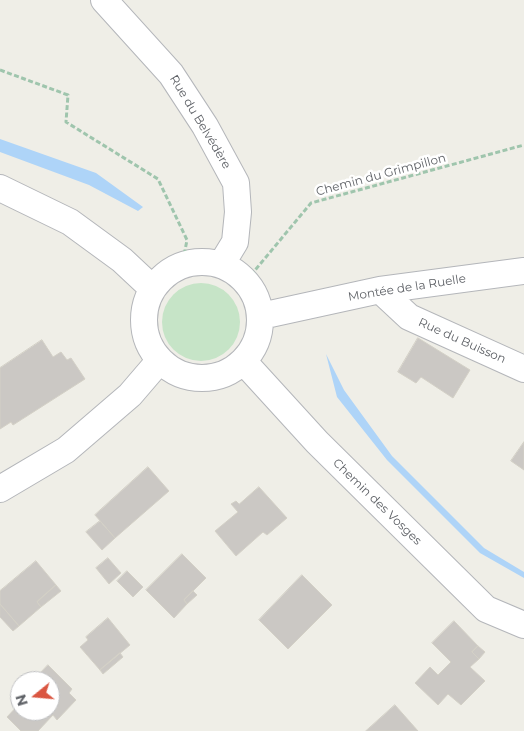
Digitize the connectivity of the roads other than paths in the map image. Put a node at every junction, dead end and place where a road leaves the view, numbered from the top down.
1 (104, 0) edge
2 (0, 188) edge
3 (221, 265) junction
4 (524, 271) edge
5 (153, 290) junction
6 (380, 290) junction
7 (261, 316) junction
8 (160, 360) junction
9 (244, 362) junction
10 (524, 369) edge
11 (0, 488) edge
12 (524, 626) edge

1 - 3 street, Rue du Belvédère
2 - 5 street
3 - 5 street
3 - 7 street
4 - 6 street, Montée de la Ruelle
5 - 8 street
6 - 7 street, Montée de la Ruelle
6 - 10 street, Rue du Buisson
7 - 9 street
8 - 9 street
8 - 11 street
9 - 12 street, Chemin des Vosges

